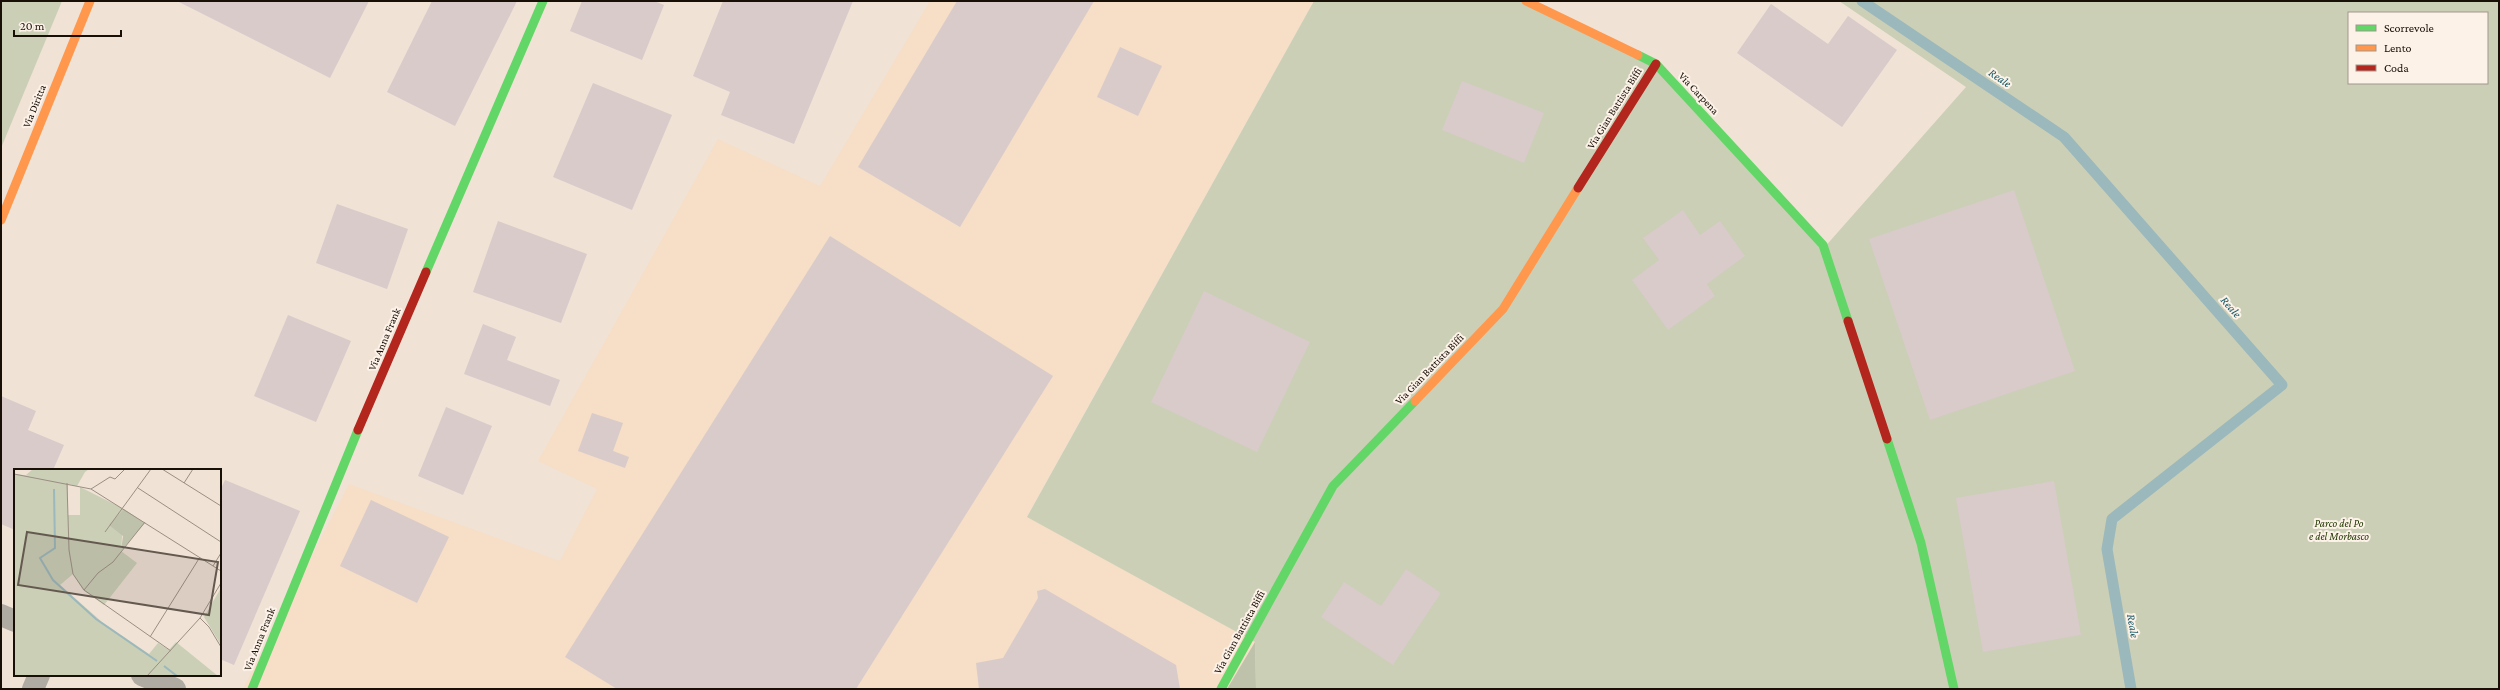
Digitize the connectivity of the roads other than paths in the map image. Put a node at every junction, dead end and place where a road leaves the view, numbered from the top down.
1 (90, 1) edge
2 (543, 1) edge
3 (1526, 1) edge
4 (1656, 64) junction
5 (1, 220) edge
6 (1, 615) edge
7 (14, 621) edge
8 (39, 676) edge
9 (144, 676) edge
10 (33, 689) edge
11 (175, 689) edge
12 (252, 689) edge
13 (1221, 689) edge
14 (1954, 689) edge

1 - 5 street, Via Diritta
2 - 12 street, Via Anna Frank
3 - 4 street, Via Carpena
4 - 13 street, Via Gian Battista Biffi
4 - 14 street, Via Carpena
6 - 7 street
8 - 10 street
9 - 11 street

